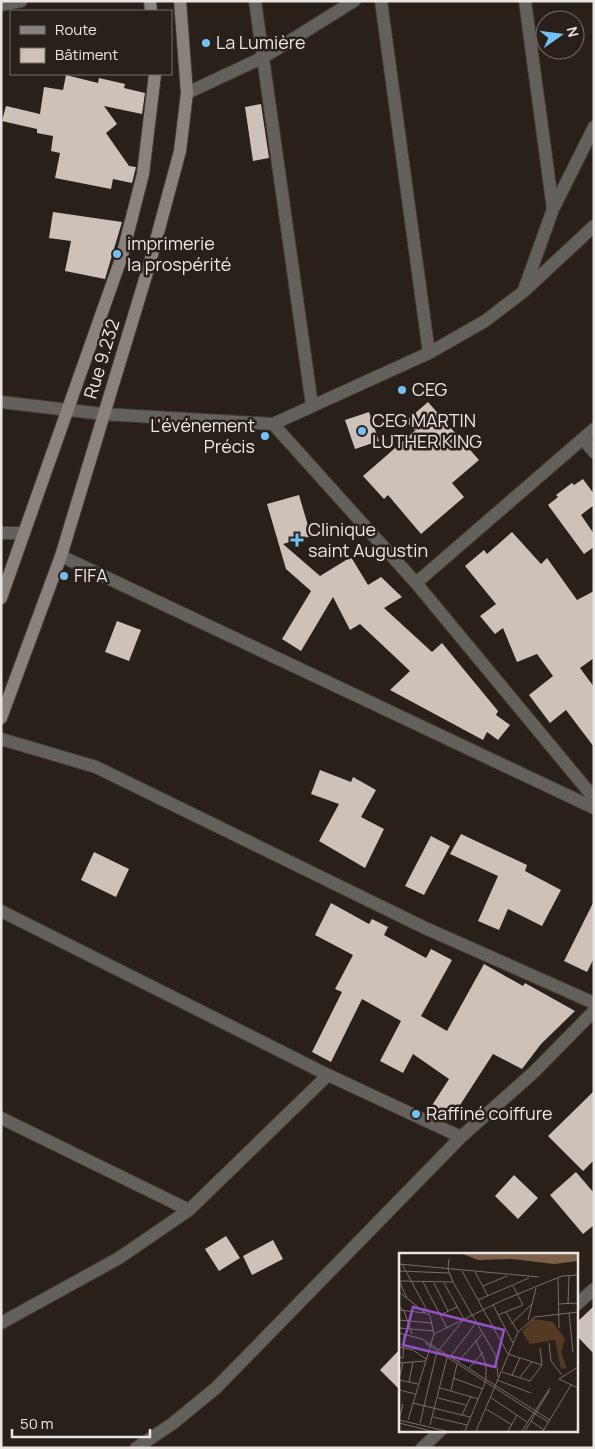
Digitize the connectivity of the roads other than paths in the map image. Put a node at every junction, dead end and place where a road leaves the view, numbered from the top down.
1 (21, 1) edge
2 (180, 1) edge
3 (255, 1) edge
4 (354, 1) edge
5 (381, 1) edge
6 (525, 1) edge
7 (1, 5) edge
8 (264, 57) junction
9 (155, 75) edge
10 (187, 93) junction
11 (594, 127) edge
12 (553, 209) junction
13 (594, 226) edge
14 (523, 292) junction
15 (428, 353) junction
16 (1, 402) edge
17 (312, 405) junction
18 (68, 410) junction
19 (103, 414) junction
20 (273, 424) junction
21 (594, 429) edge
22 (583, 439) junction
23 (594, 452) edge
24 (1, 533) edge
25 (24, 533) junction
26 (61, 556) junction
27 (416, 584) junction
28 (1, 598) edge
29 (1, 718) edge
30 (1, 739) edge
31 (594, 798) edge
32 (594, 808) edge
33 (1, 911) edge
34 (594, 1004) edge
35 (594, 1011) edge
36 (328, 1075) junction
37 (1, 1118) edge
38 (461, 1137) junction
39 (189, 1210) junction
40 (594, 1289) edge
41 (578, 1303) edge
42 (1, 1323) edge
43 (439, 1432) edge
44 (136, 1448) edge
45 (422, 1448) edge

1 - 7 street
2 - 10 street, Rue 9.232
3 - 8 street
4 - 8 street
5 - 15 street
6 - 12 street
8 - 10 street
8 - 17 street
9 - 18 street, Rue 9.232
10 - 19 street, Rue 9.232
11 - 12 street
12 - 14 street
13 - 14 street
14 - 15 street
15 - 17 street
16 - 18 street
17 - 20 street
18 - 19 street
18 - 25 street, Rue 9.232
19 - 20 street
19 - 26 street, Rue 9.232
20 - 27 street
21 - 22 street
22 - 23 street
22 - 27 street
24 - 25 street
25 - 28 street, Rue 9.232
26 - 29 street, Rue 9.232
26 - 32 street
27 - 31 street
30 - 34 street
33 - 36 street
35 - 38 street
36 - 38 street
36 - 39 street
37 - 39 street
38 - 44 street
39 - 42 street
40 - 41 street
43 - 45 street

